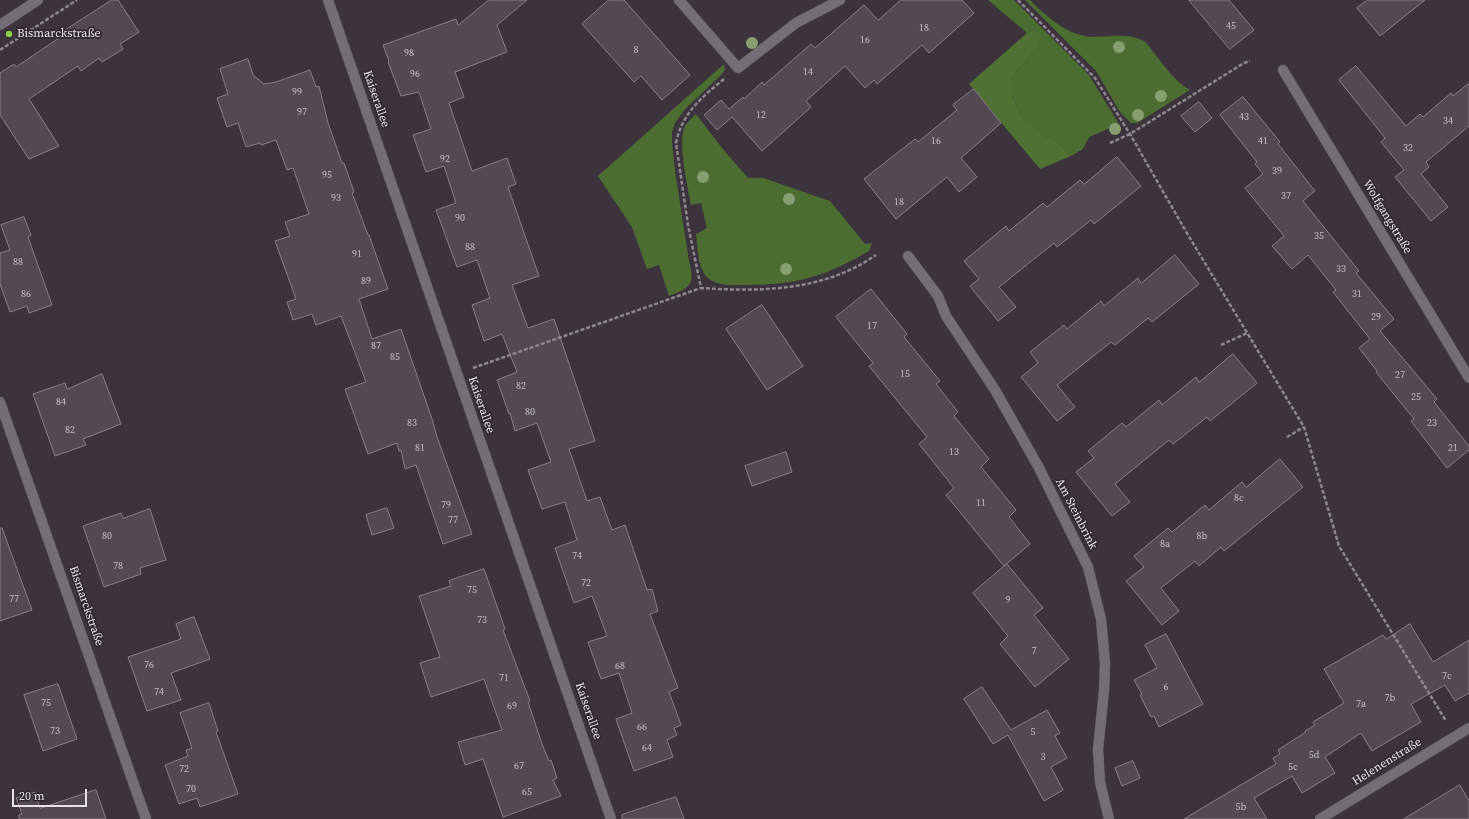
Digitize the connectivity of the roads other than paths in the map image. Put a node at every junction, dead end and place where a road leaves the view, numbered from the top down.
1 (38, 0) edge
2 (328, 0) edge
3 (679, 0) edge
4 (840, 0) edge
5 (0, 25) edge
6 (1283, 70) dead end
7 (908, 256) dead end
8 (1469, 378) edge
9 (0, 402) edge
10 (1469, 728) edge
11 (146, 819) edge
12 (612, 819) edge
13 (1109, 819) edge
14 (1320, 819) edge

1 - 5 street
2 - 12 street, Kaiserallee
3 - 4 street
6 - 8 street, Wolfgangstraße
7 - 13 street, Am Steinbrink
9 - 11 street, Bismarckstraße
10 - 14 street, Helenenstraße

